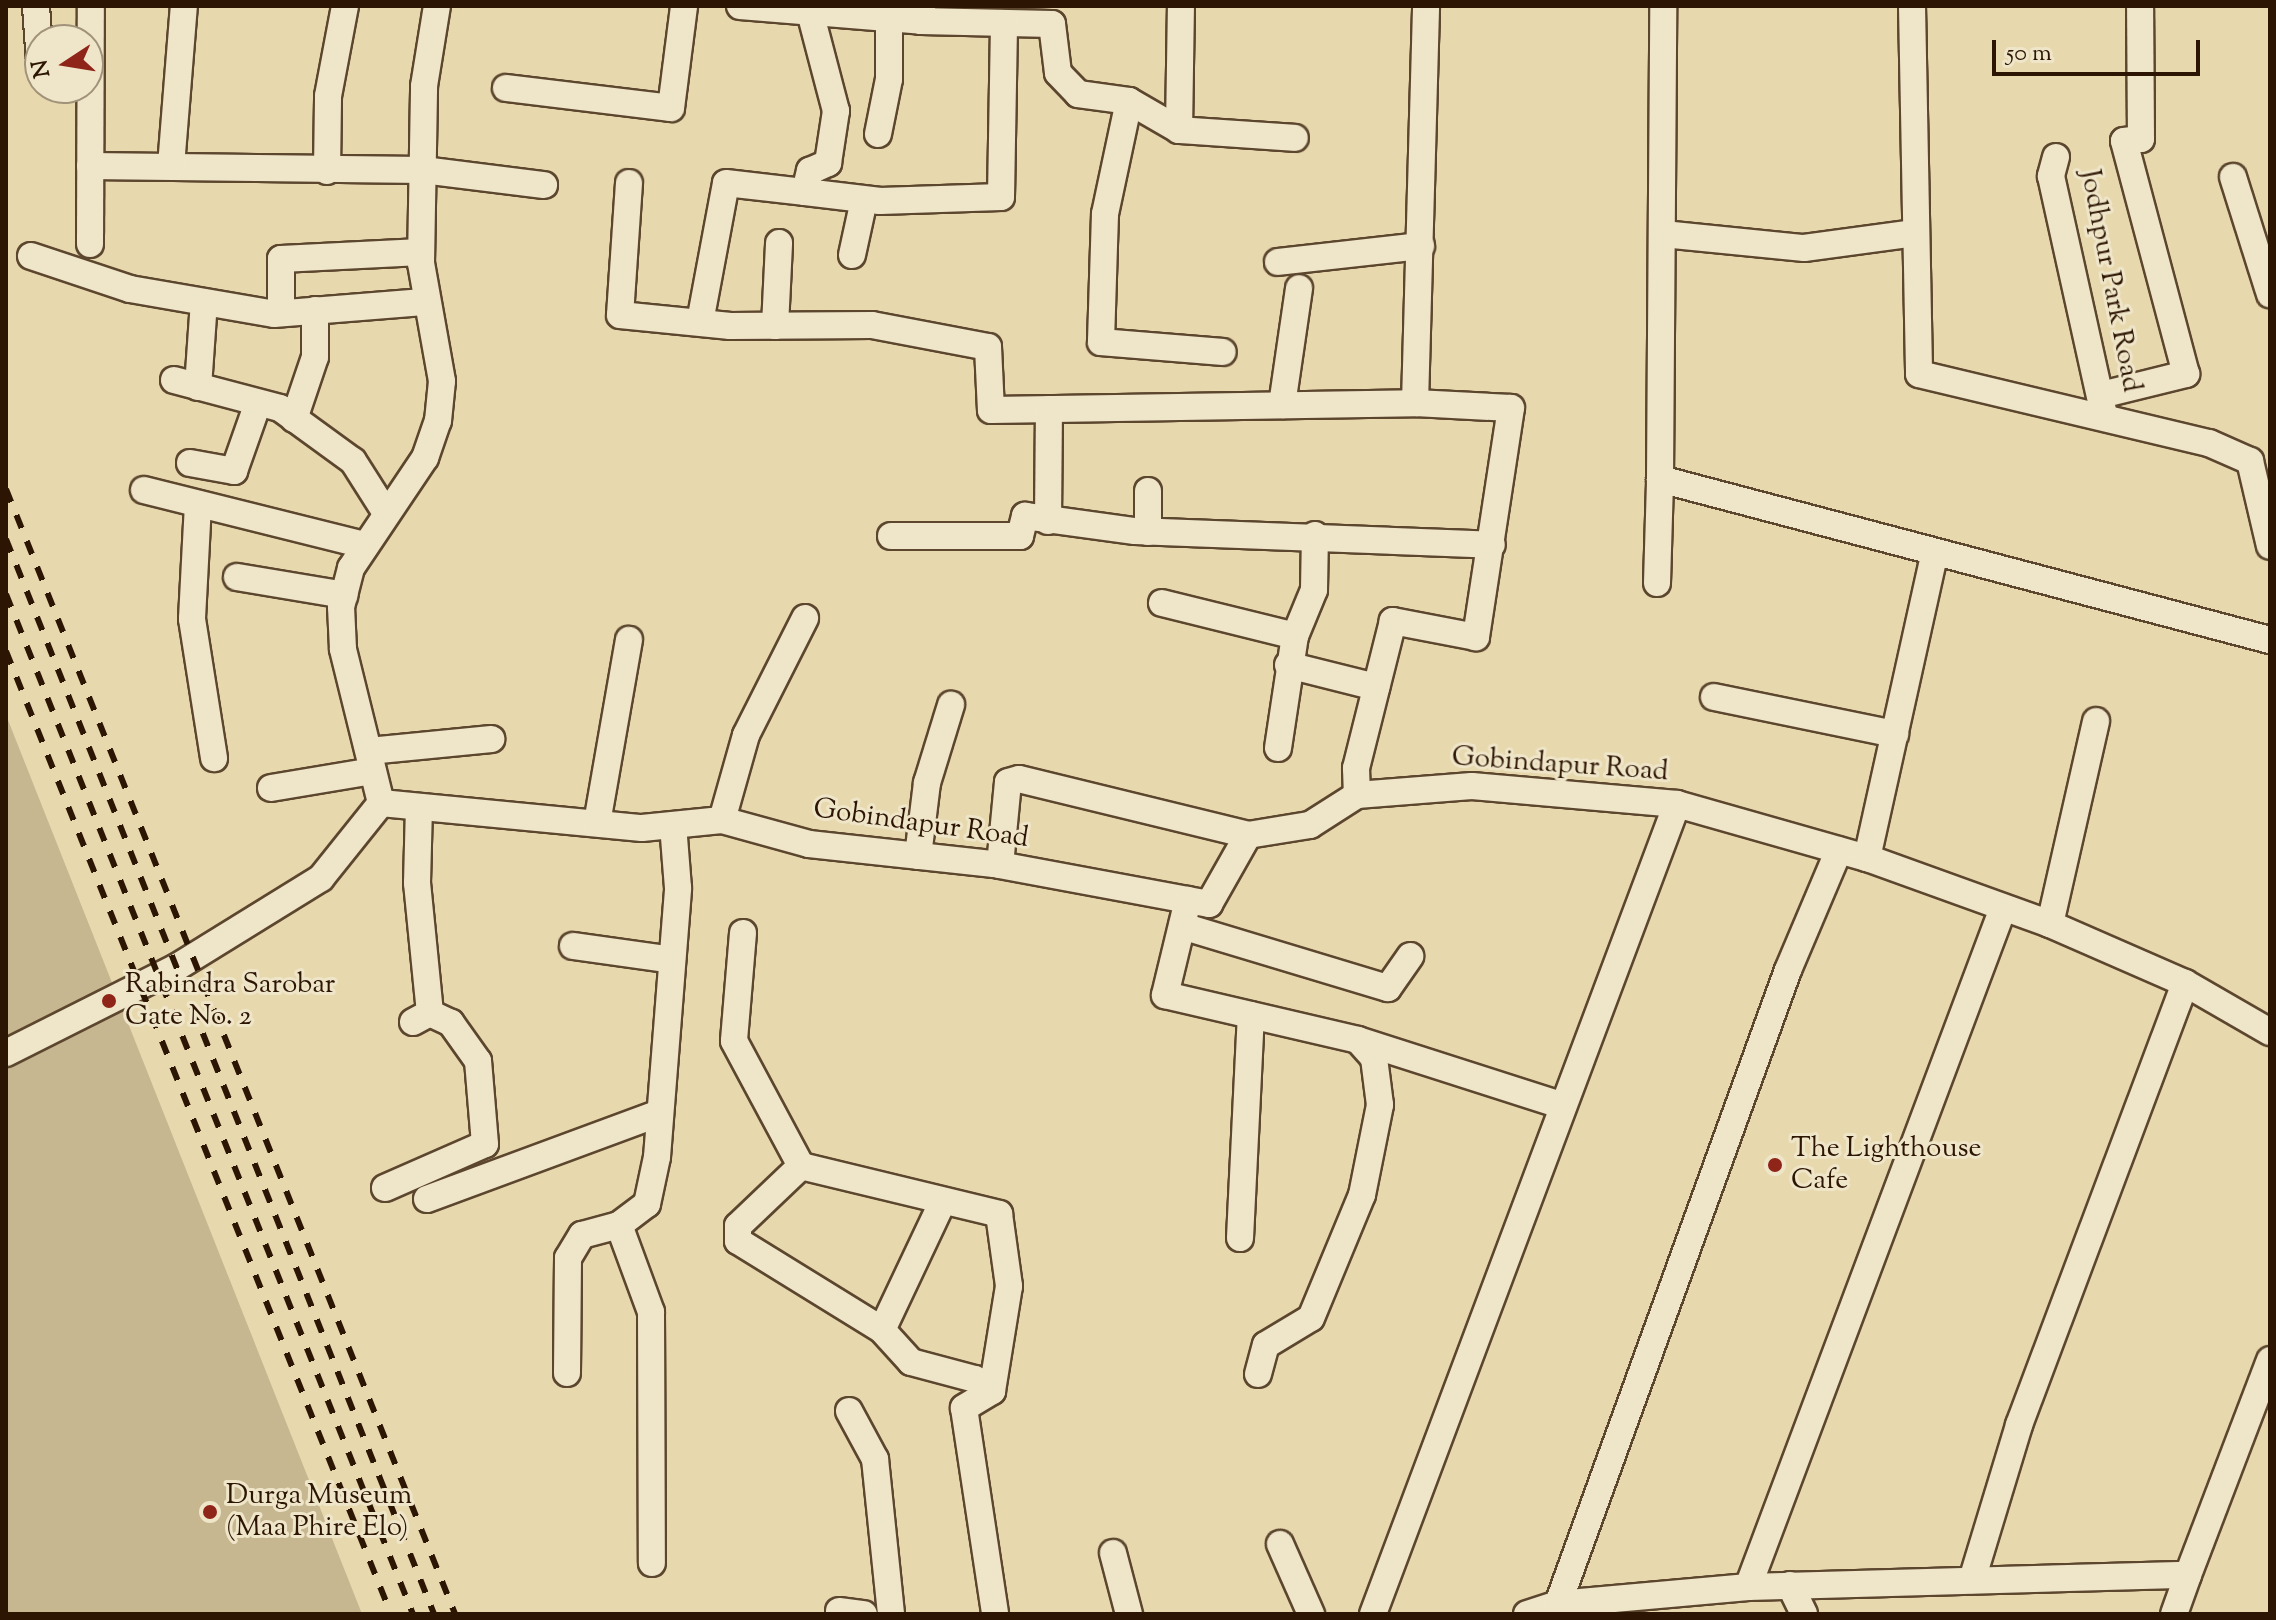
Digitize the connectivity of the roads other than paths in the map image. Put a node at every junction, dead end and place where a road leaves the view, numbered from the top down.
1 (91, 6) edge
2 (184, 6) edge
3 (345, 6) edge
4 (437, 6) edge
5 (684, 6) edge
6 (740, 6) edge
7 (1181, 6) edge
8 (1426, 6) edge
9 (1663, 6) edge
10 (1912, 6) edge
11 (2140, 6) edge
12 (810, 12) junction
13 (922, 13) edge
14 (889, 18) junction
15 (1004, 23) junction
16 (506, 88) dead end
17 (1129, 101) junction
18 (1179, 130) junction
19 (878, 134) dead end
20 (1295, 138) dead end
21 (2056, 157) dead end
22 (90, 166) junction
23 (171, 166) junction
24 (423, 170) junction
25 (327, 171) junction
26 (2233, 177) dead end
27 (629, 183) dead end
28 (544, 185) dead end
29 (805, 192) junction
30 (864, 200) junction
31 (2259, 221) edge
32 (1915, 233) junction
33 (1663, 234) junction
34 (779, 243) dead end
35 (90, 244) dead end
36 (1421, 246) junction
37 (421, 252) junction
38 (852, 255) dead end
39 (31, 256) dead end
40 (1278, 262) dead end
41 (1299, 288) dead end
42 (2270, 294) edge
43 (204, 302) junction
44 (424, 302) junction
45 (315, 310) junction
46 (281, 313) junction
47 (700, 322) junction
48 (775, 326) junction
49 (1223, 352) dead end
50 (258, 403) junction
51 (1415, 403) junction
52 (1282, 405) junction
53 (2102, 406) junction
54 (1049, 409) junction
55 (294, 419) junction
56 (2260, 456) edge
57 (190, 463) dead end
58 (1660, 479) junction
59 (144, 490) dead end
60 (1148, 491) dead end
61 (198, 504) junction
62 (386, 513) junction
63 (1048, 521) junction
64 (1148, 532) junction
65 (1315, 535) junction
66 (891, 536) dead end
67 (365, 545) junction
68 (1492, 545) junction
69 (2270, 546) edge
70 (1934, 555) junction
71 (237, 577) dead end
72 (1657, 583) dead end
73 (344, 595) junction
74 (1162, 603) dead end
75 (805, 618) dead end
76 (1295, 636) junction
77 (629, 640) dead end
78 (2270, 640) edge
79 (1288, 665) junction
80 (1376, 687) junction
81 (1714, 697) dead end
82 (951, 705) dead end
83 (2096, 721) dead end
84 (1895, 734) junction
85 (491, 739) dead end
86 (1278, 748) dead end
87 (214, 758) dead end
88 (371, 761) junction
89 (271, 788) dead end
90 (1357, 795) junction
91 (381, 803) junction
92 (1677, 804) junction
93 (419, 807) junction
94 (722, 820) junction
95 (597, 823) junction
96 (673, 825) junction
97 (1248, 835) junction
98 (1839, 850) junction
99 (918, 856) junction
100 (1867, 858) junction
101 (1000, 865) junction
102 (1188, 900) junction
103 (2002, 911) junction
104 (2050, 924) junction
105 (1182, 926) junction
106 (743, 933) dead end
107 (573, 946) dead end
108 (1410, 956) dead end
109 (672, 960) junction
110 (2185, 983) junction
111 (1251, 1015) junction
112 (2270, 1032) edge
113 (1358, 1040) junction
114 (6, 1053) edge
115 (1563, 1106) junction
116 (660, 1113) junction
117 (801, 1166) junction
118 (385, 1188) dead end
119 (427, 1199) dead end
120 (942, 1203) junction
121 (619, 1225) junction
122 (1240, 1238) dead end
123 (882, 1330) junction
124 (2270, 1360) edge
125 (567, 1373) dead end
126 (1258, 1374) dead end
127 (992, 1391) junction
128 (849, 1411) dead end
129 (1280, 1544) dead end
130 (1113, 1553) dead end
131 (652, 1563) dead end
132 (2188, 1575) junction
133 (1972, 1580) junction
134 (1790, 1585) junction
135 (1748, 1587) junction
136 (1560, 1609) edge
137 (891, 1614) edge
138 (995, 1614) edge
139 (1129, 1614) edge
140 (1311, 1614) edge
141 (1373, 1614) edge
142 (1527, 1614) edge
143 (1804, 1614) edge
144 (2174, 1614) edge

1 - 22 street
2 - 23 street
3 - 25 street
4 - 24 street
5 - 16 street
6 - 12 street
7 - 18 street
8 - 36 street
9 - 33 street
10 - 32 street
11 - 53 street, Jodhpur Park Road
12 - 14 street
12 - 29 street
13 - 14 street
13 - 15 street
14 - 19 street
15 - 17 street
15 - 30 street
17 - 18 street
17 - 49 street
18 - 20 street
21 - 53 street, Jodhpur Park Road
22 - 23 street
22 - 35 street
23 - 25 street
24 - 25 street
24 - 28 street
24 - 37 street
26 - 31 street
27 - 47 street
29 - 30 street
29 - 47 street
30 - 38 street
31 - 42 street
32 - 33 street
32 - 53 street
33 - 58 street
34 - 48 street
36 - 40 street
36 - 51 street
37 - 44 street
37 - 46 street
39 - 43 street
41 - 52 street
43 - 46 street
43 - 50 street
44 - 45 street
44 - 62 street
45 - 46 street
45 - 55 street
47 - 48 street
48 - 54 street
50 - 55 street
50 - 57 street
51 - 52 street
51 - 68 street
52 - 54 street
53 - 56 street
54 - 63 street
55 - 62 street
56 - 69 street
58 - 70 street
58 - 72 street
59 - 61 street
60 - 64 street
61 - 67 street
61 - 87 street
62 - 67 street
63 - 64 street
63 - 66 street
64 - 65 street
65 - 68 street
65 - 76 street
67 - 73 street
68 - 80 street
70 - 78 street
70 - 84 street
71 - 73 street
73 - 88 street
74 - 76 street
75 - 94 street
76 - 79 street
77 - 95 street
79 - 80 street
79 - 86 street
80 - 90 street
81 - 84 street
82 - 99 street
83 - 104 street
84 - 100 street
85 - 88 street
88 - 89 street
88 - 91 street
90 - 92 street, Gobindapur Road
90 - 97 street, Gobindapur Road
91 - 93 street, Gobindapur Road
91 - 114 street
92 - 98 street, Gobindapur Road
92 - 115 street
93 - 95 street, Gobindapur Road
93 - 118 street
94 - 96 street, Gobindapur Road
94 - 99 street, Gobindapur Road
95 - 96 street, Gobindapur Road
96 - 109 street
97 - 101 street
97 - 102 street
98 - 100 street, Gobindapur Road
98 - 136 street
99 - 101 street, Gobindapur Road
100 - 103 street, Gobindapur Road
101 - 102 street, Gobindapur Road
102 - 105 street
103 - 104 street, Gobindapur Road
103 - 135 street
104 - 110 street, Gobindapur Road
105 - 108 street
105 - 111 street
106 - 117 street
107 - 109 street
109 - 116 street
110 - 112 street, Gobindapur Road
110 - 133 street
111 - 113 street
111 - 122 street
113 - 115 street
113 - 126 street
115 - 141 street
116 - 119 street
116 - 121 street
117 - 120 street
117 - 123 street
120 - 123 street
120 - 127 street
121 - 125 street
121 - 131 street
123 - 127 street
124 - 132 street
127 - 138 street
128 - 137 street
129 - 140 street
130 - 139 street
132 - 133 street
132 - 144 street
133 - 134 street
134 - 135 street
134 - 143 street
135 - 136 street
136 - 142 street

